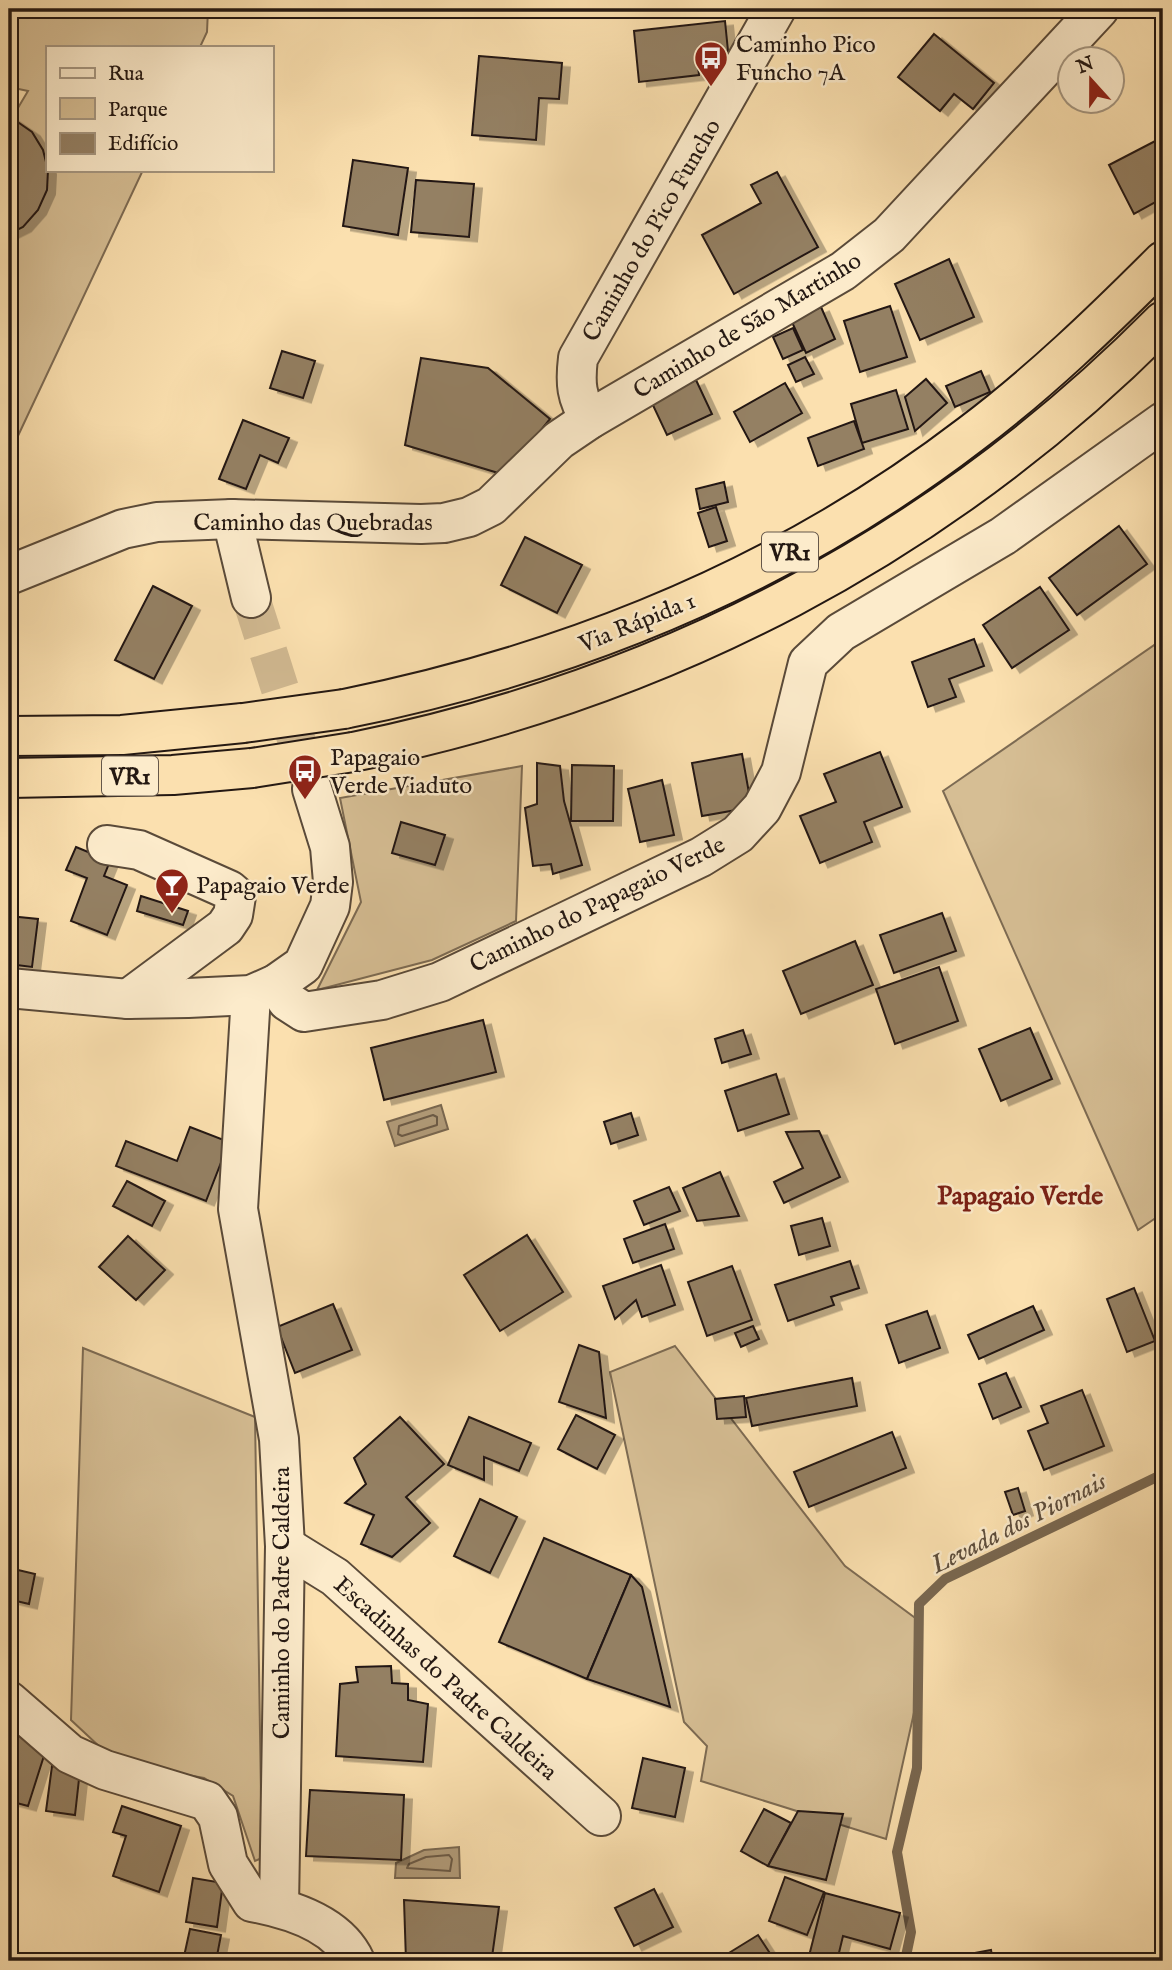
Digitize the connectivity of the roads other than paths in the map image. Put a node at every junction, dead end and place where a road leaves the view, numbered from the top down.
1 (775, 9) edge
2 (1099, 9) edge
3 (1163, 261) edge
4 (1163, 321) edge
5 (590, 419) junction
6 (1163, 422) edge
7 (232, 519) junction
8 (9, 575) edge
9 (251, 598) tunnel mouth
10 (9, 736) edge
11 (9, 778) edge
12 (312, 789) tunnel mouth
13 (107, 845) dead end
14 (9, 988) edge
15 (264, 989) junction
16 (128, 999) junction
17 (285, 1546) junction
18 (9, 1702) edge
19 (601, 1816) dead end
20 (279, 1907) junction
21 (355, 1961) edge

1 - 5 street, Caminho do Pico Funcho
2 - 5 street, Caminho de São Martinho
3 - 10 highway, Via Rápida 1 / VR1, bridge
4 - 11 highway, Via Rápida 1 / VR1, bridge
5 - 7 street, Caminho das Quebradas
6 - 15 street, Caminho do Papagaio Verde
7 - 8 street, Caminho das Quebradas
7 - 9 street
12 - 15 street
13 - 16 street
14 - 16 street
15 - 16 street
15 - 17 street, Caminho do Padre Caldeira
17 - 19 street, Escadinhas do Padre Caldeira
17 - 20 street, Caminho do Padre Caldeira
18 - 20 street
20 - 21 street

